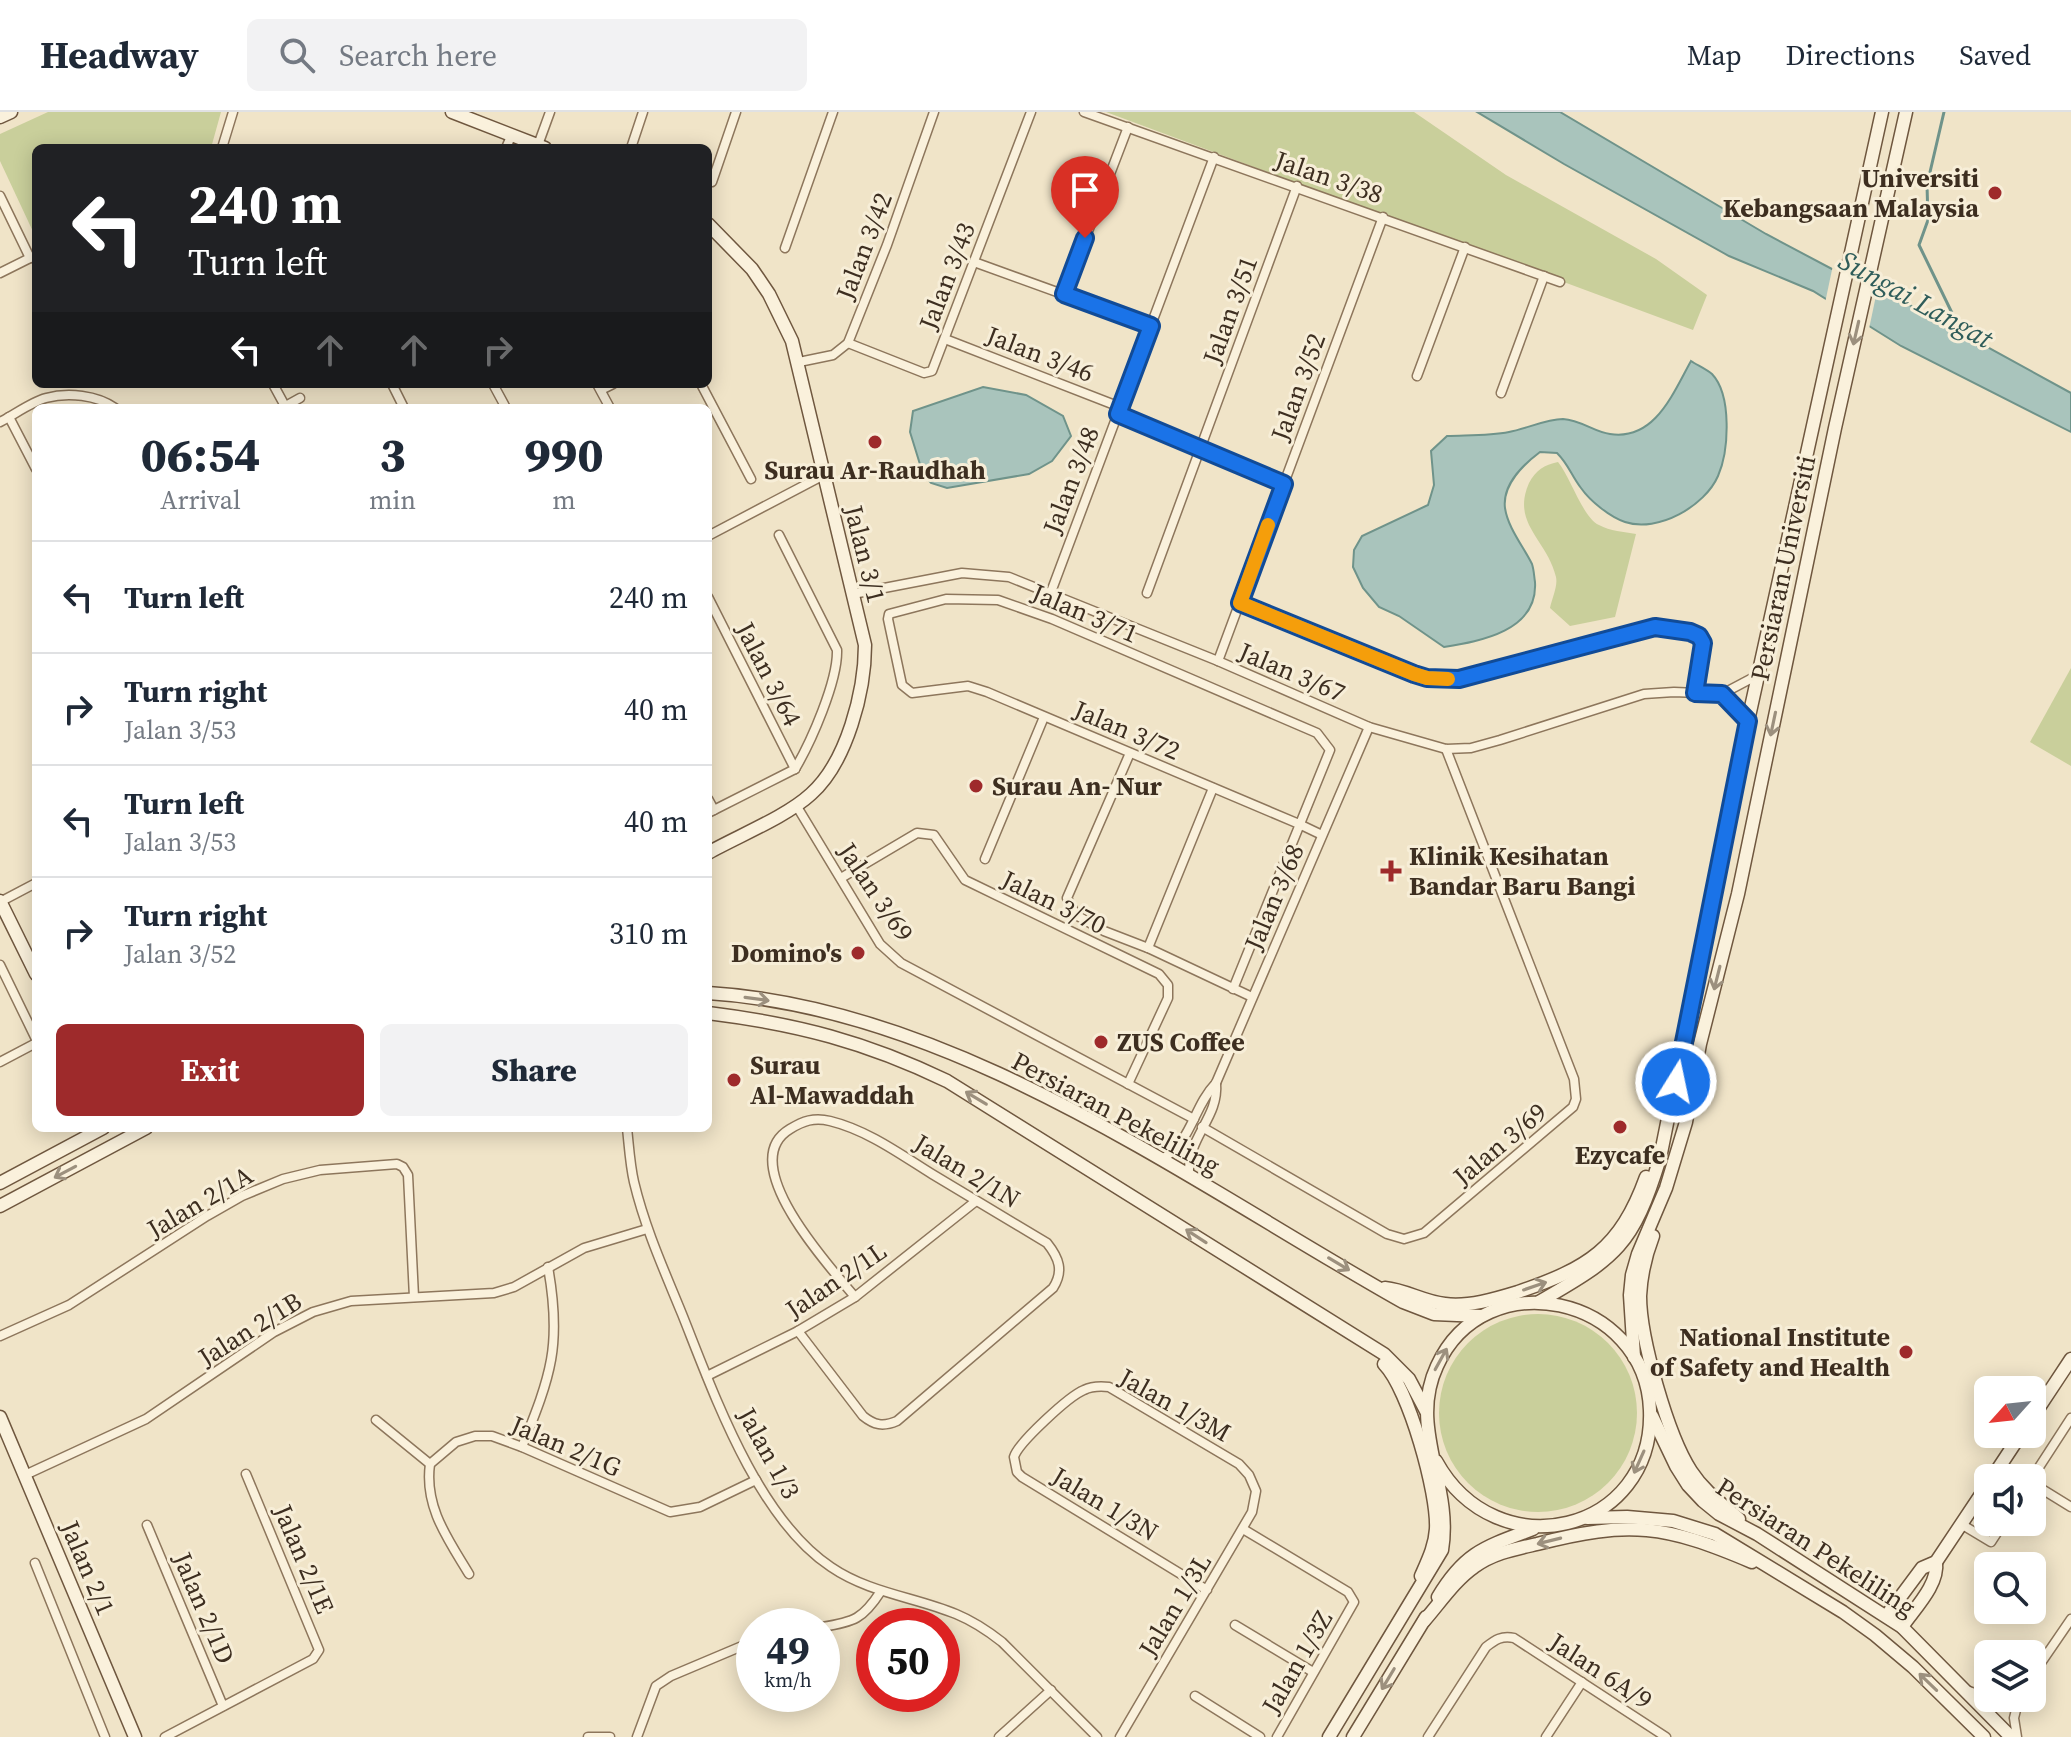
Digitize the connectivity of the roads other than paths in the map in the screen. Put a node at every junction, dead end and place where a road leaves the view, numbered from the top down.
1 (11, 112) edge
2 (233, 112) edge
3 (452, 112) edge
4 (550, 112) edge
5 (643, 112) edge
6 (736, 112) edge
7 (833, 112) edge
8 (934, 112) edge
9 (1031, 112) edge
10 (1084, 112) edge
11 (1882, 112) edge
12 (1906, 112) edge
13 (0, 117) edge
14 (1128, 127) junction
15 (512, 134) junction
16 (223, 144) edge
17 (508, 144) edge
18 (534, 144) edge
19 (542, 144) edge
20 (632, 144) edge
21 (1214, 157) junction
22 (712, 182) dead end
23 (1297, 186) junction
24 (0, 196) edge
25 (1383, 217) junction
26 (712, 228) edge
27 (1465, 247) junction
28 (785, 248) dead end
29 (32, 254) edge
30 (32, 257) edge
31 (974, 262) junction
32 (0, 273) edge
33 (1544, 276) junction
34 (1560, 282) dead end
35 (1064, 294) junction
36 (1151, 326) junction
37 (945, 339) junction
38 (848, 343) junction
39 (799, 362) junction
40 (1417, 376) dead end
41 (1501, 393) dead end
42 (300, 398) dead end
43 (35, 404) edge
44 (109, 404) edge
45 (289, 404) edge
46 (32, 405) edge
47 (712, 405) edge
48 (1119, 410) junction
49 (4, 420) edge
50 (1200, 448) junction
51 (32, 463) edge
52 (824, 475) junction
53 (751, 479) dead end
54 (1284, 484) junction
55 (712, 534) edge
56 (779, 535) dead end
57 (1051, 592) junction
58 (1147, 593) dead end
59 (853, 594) junction
60 (1240, 603) junction
61 (712, 605) edge
62 (1218, 661) junction
63 (1758, 675) junction
64 (912, 693) joint
65 (1695, 693) junction
66 (1722, 694) junction
67 (1044, 717) junction
68 (1748, 721) junction
69 (1369, 727) junction
70 (1446, 749) junction
71 (1130, 753) junction
72 (795, 769) junction
73 (1213, 788) junction
74 (796, 805) junction
75 (712, 811) edge
76 (1299, 824) junction
77 (1322, 835) junction
78 (712, 851) edge
79 (985, 859) dead end
80 (841, 878) junction
81 (32, 885) edge
82 (0, 902) edge
83 (1148, 948) junction
84 (0, 965) edge
85 (32, 966) edge
86 (1233, 989) junction
87 (712, 994) edge
88 (1252, 997) junction
89 (712, 1014) edge
90 (32, 1033) edge
91 (32, 1043) edge
92 (0, 1062) edge
93 (1216, 1083) junction
94 (1128, 1084) junction
95 (1670, 1111) junction
96 (1194, 1119) junction
97 (1686, 1122) junction
98 (1202, 1127) junction
99 (96, 1132) edge
100 (115, 1132) edge
101 (139, 1132) edge
102 (627, 1132) edge
103 (120, 1142) junction
104 (1162, 1159) junction
105 (1189, 1175) junction
106 (0, 1183) edge
107 (976, 1201) junction
108 (3, 1205) edge
109 (647, 1229) junction
110 (548, 1267) junction
111 (1378, 1288) junction
112 (414, 1297) junction
113 (855, 1297) junction
114 (1539, 1302) junction
115 (1484, 1315) junction
116 (798, 1331) junction
117 (0, 1336) edge
118 (1359, 1338) junction
119 (1634, 1357) junction
120 (2071, 1359) edge
121 (707, 1376) junction
122 (2046, 1397) edge
123 (1426, 1411) junction
124 (1650, 1413) junction
125 (0, 1417) edge
126 (2071, 1418) edge
127 (376, 1420) dead end
128 (522, 1447) junction
129 (1436, 1461) junction
130 (430, 1464) junction
131 (2043, 1464) edge
132 (246, 1474) dead end
133 (25, 1475) junction
134 (1022, 1477) joint
135 (756, 1480) junction
136 (2046, 1490) edge
137 (1256, 1491) joint
138 (1974, 1505) edge
139 (2071, 1507) edge
140 (1582, 1519) junction
141 (1961, 1524) junction
142 (147, 1525) dead end
143 (1538, 1527) junction
144 (1243, 1529) junction
145 (1974, 1532) edge
146 (1757, 1534) junction
147 (1936, 1562) junction
148 (35, 1563) dead end
149 (469, 1574) dead end
150 (1784, 1576) junction
151 (1207, 1590) junction
152 (881, 1591) junction
153 (1887, 1615) junction
154 (1403, 1616) junction
155 (2071, 1619) edge
156 (1424, 1621) junction
157 (840, 1623) edge
158 (1235, 1625) dead end
159 (1902, 1627) junction
160 (736, 1649) edge
161 (2046, 1656) edge
162 (1313, 1672) junction
163 (1582, 1682) junction
164 (1965, 1689) junction
165 (1051, 1690) junction
166 (1974, 1693) edge
167 (1195, 1696) dead end
168 (223, 1706) junction
169 (2016, 1712) edge
170 (105, 1737) edge
171 (135, 1737) edge
172 (165, 1737) edge
173 (588, 1737) edge
174 (610, 1737) edge
175 (637, 1737) edge
176 (999, 1737) edge
177 (1097, 1737) edge
178 (1120, 1737) edge
179 (1260, 1737) edge
180 (1277, 1737) edge
181 (1329, 1737) edge
182 (1353, 1737) edge
183 (1428, 1737) edge
184 (1546, 1737) edge
185 (1666, 1737) edge
186 (1984, 1737) edge
187 (2011, 1737) edge
188 (2017, 1737) edge

1 - 13 main road
2 - 16 street
3 - 15 main road
4 - 19 street
5 - 20 street
6 - 22 street
7 - 28 street
8 - 38 street, Jalan 3/42
9 - 31 street, Jalan 3/43
10 - 14 street, Jalan 3/38
11 - 63 main road, Persiaran Universiti
12 -> 97 main road, Persiaran Universiti
14 - 21 street, Jalan 3/38
14 - 35 street
15 - 17 street
15 - 18 main road
21 - 23 street, Jalan 3/38
21 - 36 street, Jalan 3/48
23 - 25 street, Jalan 3/38
23 - 50 street, Jalan 3/51
24 - 29 street
25 - 27 street, Jalan 3/38
25 - 54 street, Jalan 3/52
26 - 39 main road, Jalan 3/1
27 - 33 street, Jalan 3/38
27 - 40 street
30 - 32 street
31 - 35 street
31 - 37 street, Jalan 3/43
33 - 34 street, Jalan 3/38
33 - 41 street
35 - 36 street
36 - 48 street, Jalan 3/48
37 - 38 street, Jalan 3/43
37 - 48 street, Jalan 3/46
38 - 39 street
39 - 52 main road, Jalan 3/1
42 - 45 street
43 - 44 street
46 - 49 street
47 - 53 street
48 - 50 street, Jalan 3/46
48 - 57 street, Jalan 3/48
49 - 51 street
50 - 54 street, Jalan 3/46
50 - 58 street, Jalan 3/51
52 - 55 street
52 - 59 main road, Jalan 3/1
54 - 60 street, Jalan 3/52
56 - 72 street
57 - 59 street, Jalan 3/67
57 - 62 street, Jalan 3/67
59 - 74 main road, Jalan 3/1
60 - 62 street, Jalan 3/52
60 - 65 street
61 - 72 street, Jalan 3/64
62 - 69 street, Jalan 3/67
63 - 66 street
63 - 68 main road, Persiaran Universiti
64 - 67 street, Jalan 3/72
64 - 76 street, Jalan 3/71
65 - 66 street, Jalan 3/67
65 - 70 street, Jalan 3/67
66 - 68 street
67 - 71 street, Jalan 3/72
67 - 79 street
68 - 95 main road, Persiaran Universiti
69 - 70 street, Jalan 3/67
69 - 77 street, Jalan 3/68
70 - 98 street, Jalan 3/69
71 - 73 street, Jalan 3/72
71 - 83 street
72 - 75 street
73 - 76 street, Jalan 3/72
73 - 83 street
74 - 78 main road, Jalan 3/1
74 - 80 street, Jalan 3/69
76 - 77 street, Jalan 3/72
76 - 86 street
77 - 88 street, Jalan 3/68
80 - 94 street, Jalan 3/69
80 - 94 street, Jalan 3/70
81 - 82 street
82 - 85 main road
83 - 86 street
84 - 90 street
86 - 88 street
87 -> 104 main road, Persiaran Pekeliling
88 - 93 street, Jalan 3/68
118 -> 89 main road, Persiaran Pekeliling
91 - 92 street
93 - 96 street, Jalan 3/68
93 - 98 street, Jalan 3/68
94 - 96 street, Jalan 3/69
111 -> 95 main road
95 - 114 main road, Persiaran Universiti
96 - 104 street, Jalan 3/68
97 - 119 main road, Persiaran Universiti
97 - 146 main road
98 - 105 street, Jalan 3/68
99 - 106 main road
100 - 103 main road
101 - 103 main road
102 - 109 street, Jalan 1/3
103 -> 108 main road
104 - 105 main road, Persiaran Pekeliling
105 -> 111 main road, Persiaran Pekeliling
107 - 113 street, Jalan 2/1L
107 - 113 street, Jalan 2/1N
107 - 116 street, Jalan 2/1N
109 - 110 street, Jalan 2/1B
109 - 121 street, Jalan 1/3
110 - 112 street, Jalan 2/1B
110 - 128 street
111 - 115 main road, Persiaran Pekeliling
112 - 117 street, Jalan 2/1A
112 - 133 street, Jalan 2/1B
113 - 116 street, Jalan 2/1L
114 - 115 main road
114 - 119 main road
123 -> 115 main road
116 - 121 street, Jalan 2/1L
118 - 123 main road, Persiaran Pekeliling
118 - 154 main road
119 - 124 main road
120 - 122 main road
121 - 135 street, Jalan 1/3
123 - 129 main road
124 -> 140 main road
124 - 146 main road, Persiaran Pekeliling
125 - 133 main road, Jalan 2/1
126 - 131 street
127 - 130 street
128 - 130 street, Jalan 2/1G
128 - 135 street, Jalan 2/1G
129 - 143 main road
129 - 154 main road
130 - 149 street
132 - 168 street, Jalan 2/1E
133 - 171 main road, Jalan 2/1
134 - 137 street, Jalan 1/3M
134 - 151 street, Jalan 1/3N
135 - 152 street, Jalan 1/3
136 - 139 street
137 - 144 street, Jalan 1/3L
138 - 141 main road
140 - 143 main road
140 - 150 main road, Persiaran Pekeliling
141 - 145 street
141 - 147 main road
142 - 168 street, Jalan 2/1D
143 - 156 main road
144 - 151 street, Jalan 1/3L
144 - 162 street, Jalan 1/3Z
146 - 153 main road, Persiaran Pekeliling
147 - 153 main road
147 - 159 main road
148 - 170 street
150 -> 156 main road
186 -> 150 main road, Persiaran Pekeliling
151 - 178 street, Jalan 1/3L
152 - 157 street
152 - 165 street, Jalan 1/3
153 - 159 main road, Persiaran Pekeliling
154 - 181 main road
155 - 161 street
156 -> 182 main road
158 - 162 street
159 - 164 main road, Persiaran Pekeliling
160 - 175 street
162 - 180 street, Jalan 1/3Z
163 - 183 street, Jalan 6A/9
163 - 184 street
163 - 185 street, Jalan 6A/9
164 - 166 street
164 - 187 main road, Persiaran Pekeliling
165 - 176 street
165 - 177 street, Jalan 1/3
167 - 179 street
168 - 172 street
169 - 188 street
173 - 174 street

